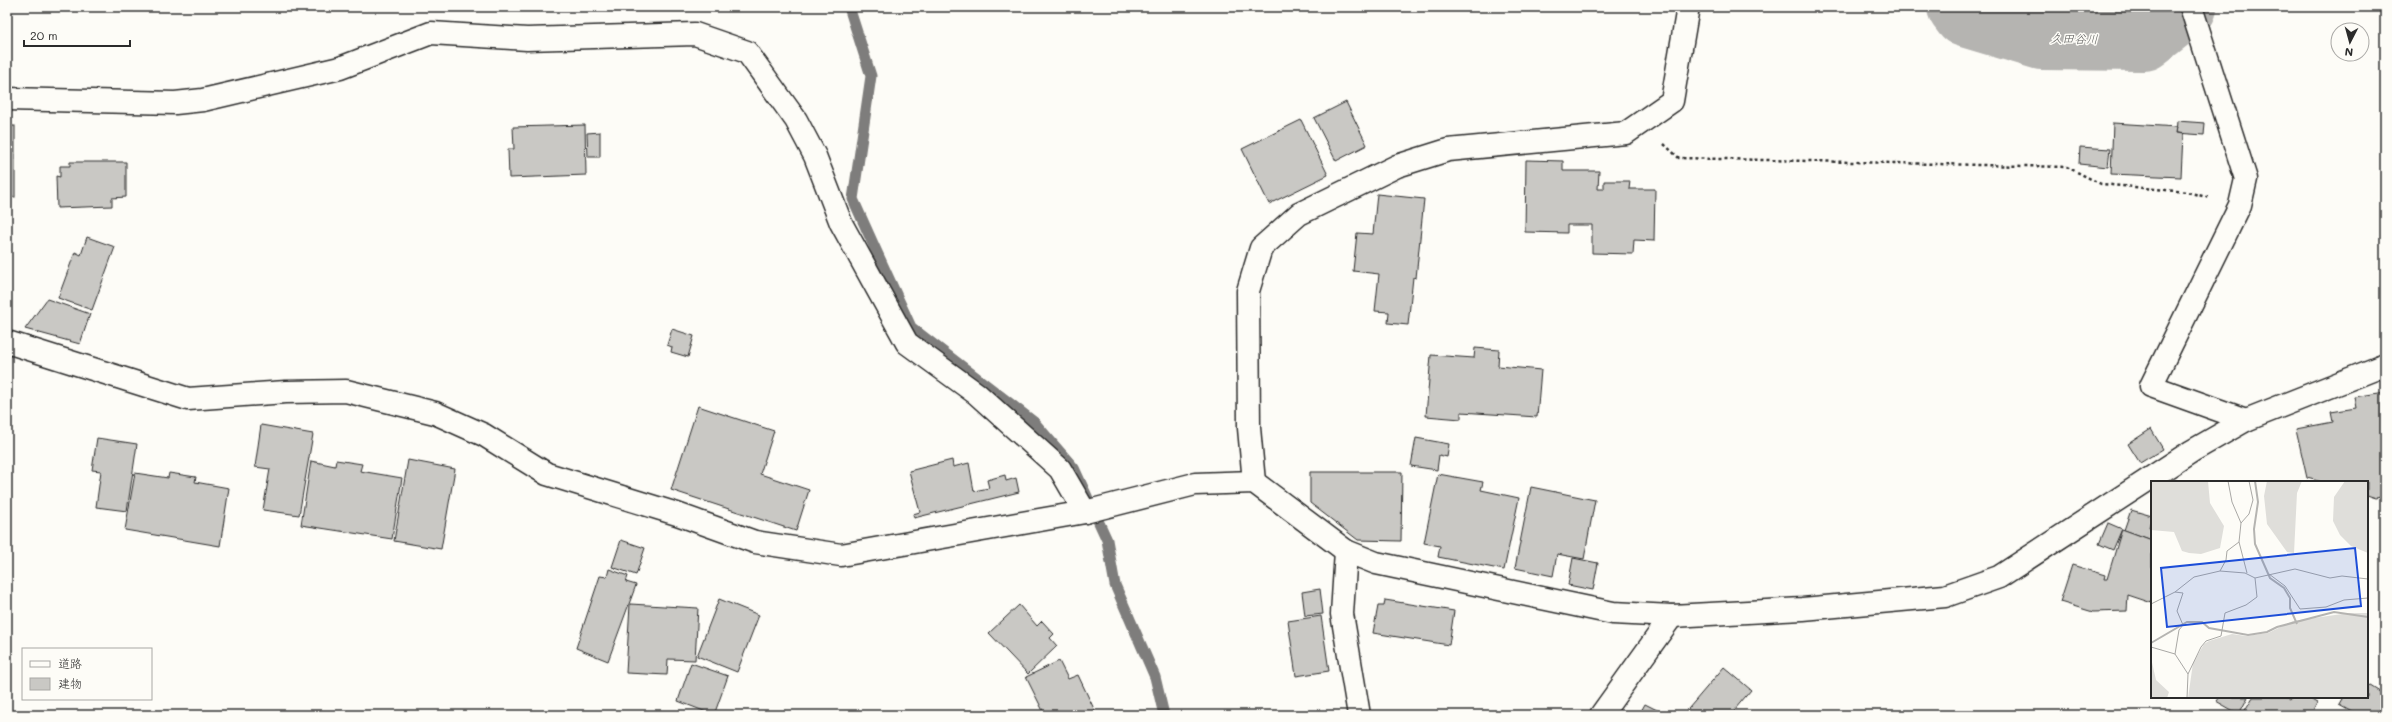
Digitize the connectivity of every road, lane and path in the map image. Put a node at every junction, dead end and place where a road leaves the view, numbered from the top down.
1 (1688, 7) edge
2 (2192, 7) edge
3 (7, 99) edge
4 (1641, 122) junction
5 (2240, 205) junction
6 (7, 342) edge
7 (2385, 365) edge
8 (2246, 420) junction
9 (1254, 482) junction
10 (1085, 512) junction
11 (1346, 551) junction
12 (1672, 616) junction
13 (1359, 715) edge
14 (1601, 715) edge

1 - 4 street
2 - 5 street
3 - 10 street
4 - 5 path
4 - 9 street
5 - 8 street
6 - 10 street
7 - 8 street
8 - 12 street
9 - 10 street
9 - 11 street
11 - 12 street
11 - 13 street
12 - 14 street

